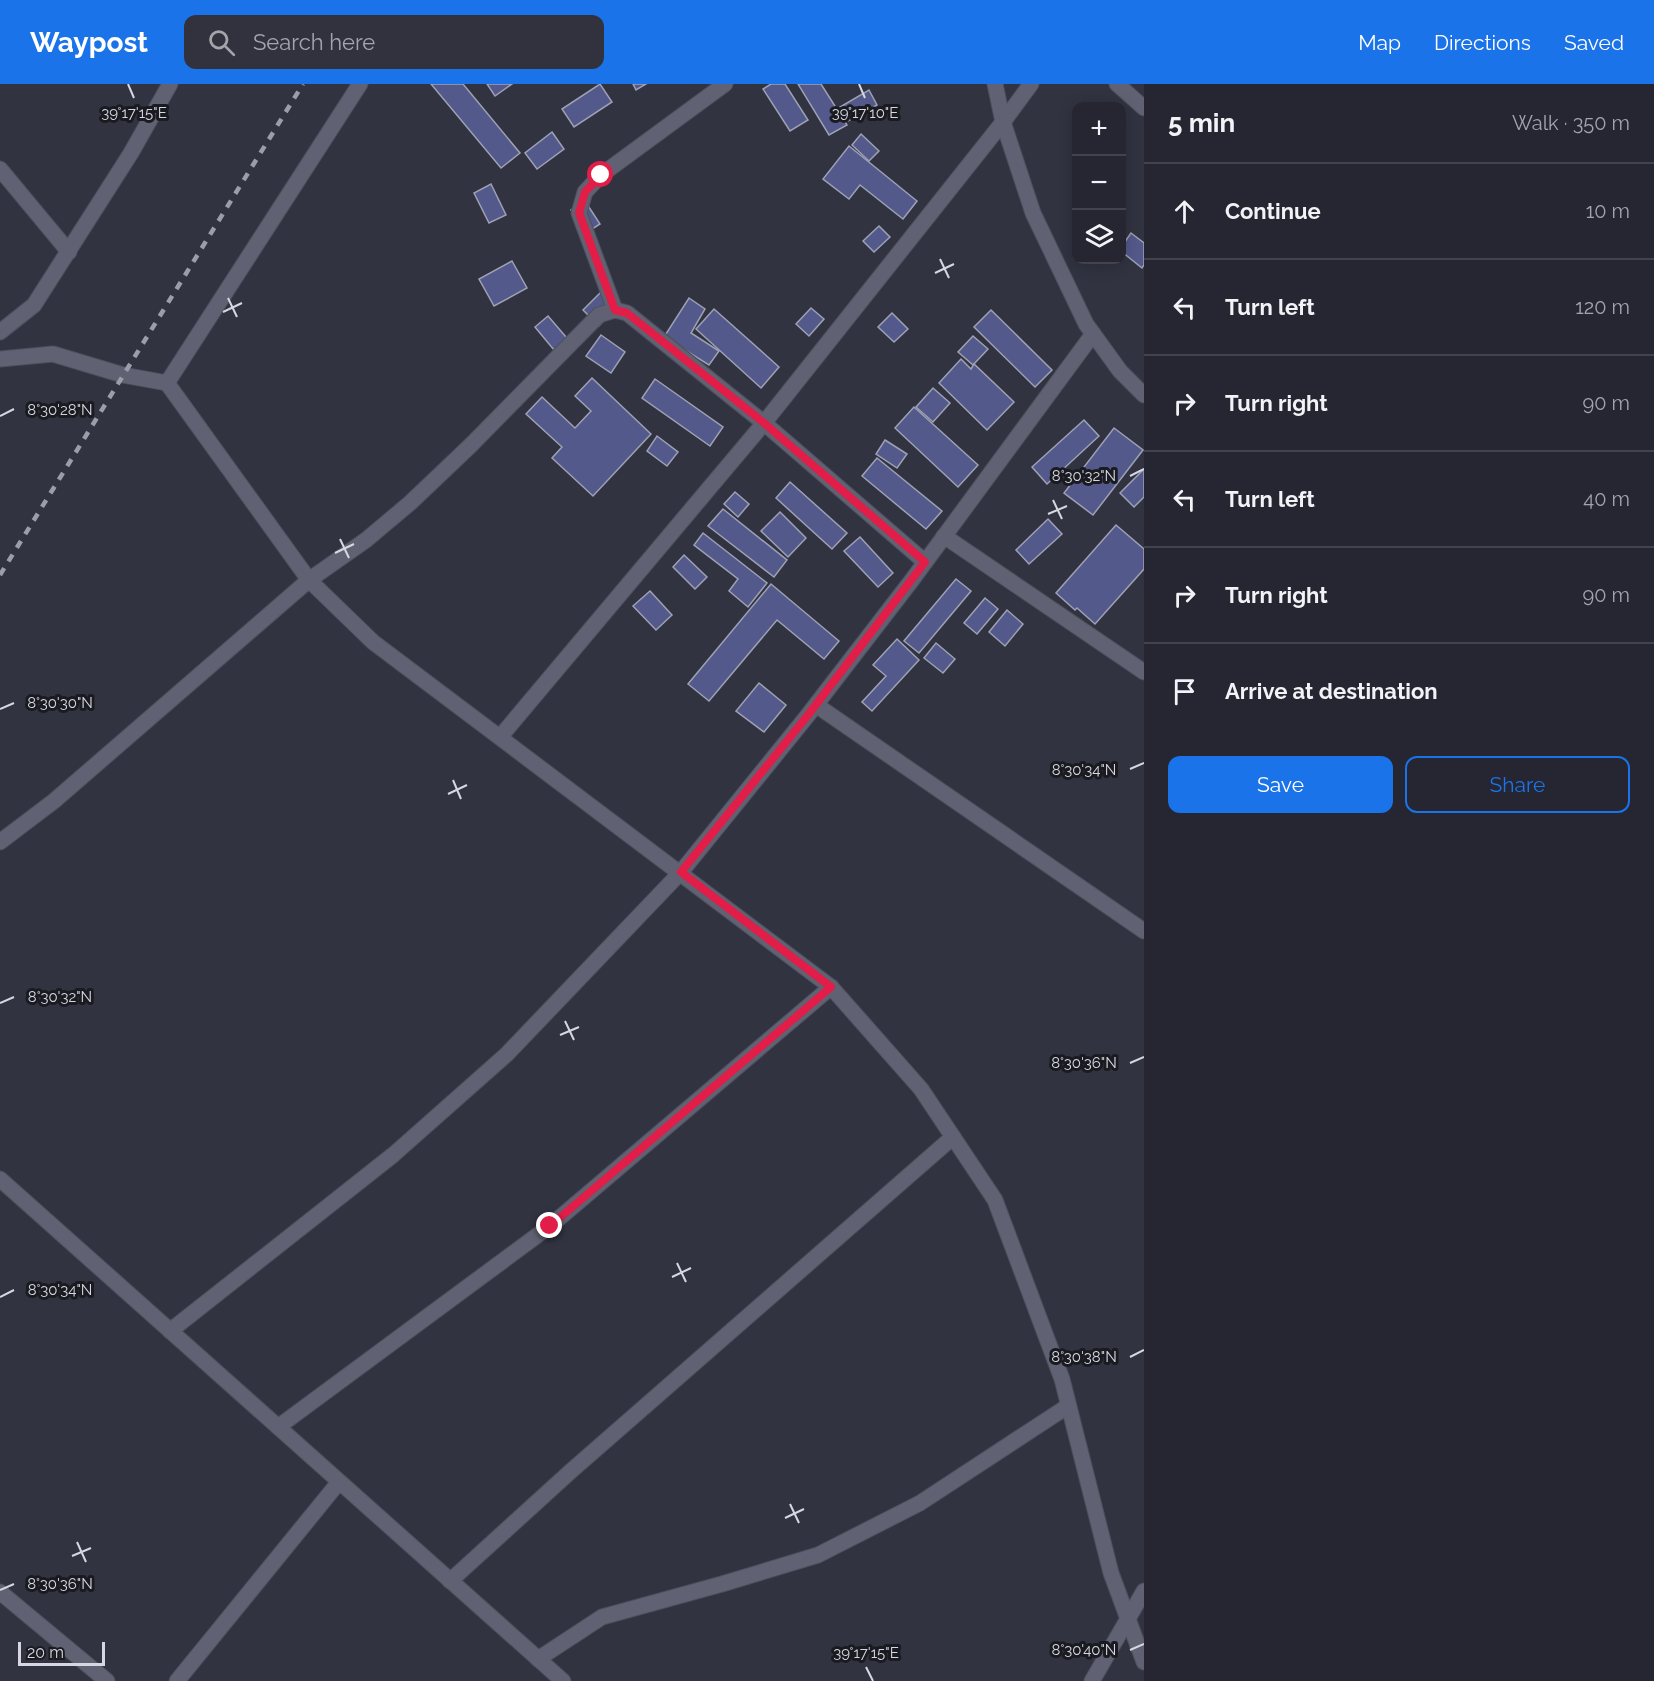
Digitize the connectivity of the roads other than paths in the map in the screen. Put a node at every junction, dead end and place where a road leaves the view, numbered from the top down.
1 (170, 84) edge
2 (360, 84) edge
3 (725, 84) edge
4 (995, 84) edge
5 (1031, 84) edge
6 (1117, 84) edge
7 (1144, 108) edge
8 (1003, 122) junction
9 (0, 169) edge
10 (69, 252) junction
11 (615, 310) junction
12 (0, 332) edge
13 (1093, 334) junction
14 (0, 360) edge
15 (167, 382) junction
16 (1144, 395) edge
17 (764, 423) junction
18 (944, 536) junction
19 (925, 562) junction
20 (309, 580) junction
21 (1144, 672) edge
22 (816, 705) junction
23 (500, 737) junction
24 (0, 842) edge
25 (681, 872) junction
26 (1144, 931) edge
27 (831, 987) junction
28 (953, 1137) junction
29 (0, 1179) edge
30 (170, 1331) junction
31 (1068, 1406) junction
32 (278, 1427) junction
33 (339, 1482) junction
34 (450, 1581) junction
35 (1144, 1591) edge
36 (0, 1592) edge
37 (1127, 1619) junction
38 (538, 1659) junction
39 (1144, 1662) edge
40 (107, 1681) edge
41 (177, 1681) edge
42 (563, 1681) edge
43 (1092, 1681) edge

1 - 10 street
2 - 15 street
3 - 11 street
4 - 8 street
5 - 8 street
6 - 7 street
8 - 13 street
8 - 17 street
9 - 10 street
10 - 12 street
11 - 17 street
11 - 20 street
13 - 16 street
13 - 18 street
14 - 15 street
15 - 20 street
17 - 19 street
17 - 23 street
18 - 19 street
18 - 21 street
19 - 22 street
20 - 23 street
20 - 24 street
22 - 25 street
22 - 26 street
23 - 25 street
25 - 27 street
25 - 30 street
27 - 28 street
27 - 32 street
28 - 31 street
28 - 34 street
29 - 30 street
30 - 32 street
31 - 37 street
31 - 38 street
32 - 33 street
33 - 34 street
33 - 41 street
34 - 38 street
35 - 37 street
36 - 40 street
37 - 39 street
37 - 43 street
38 - 42 street

